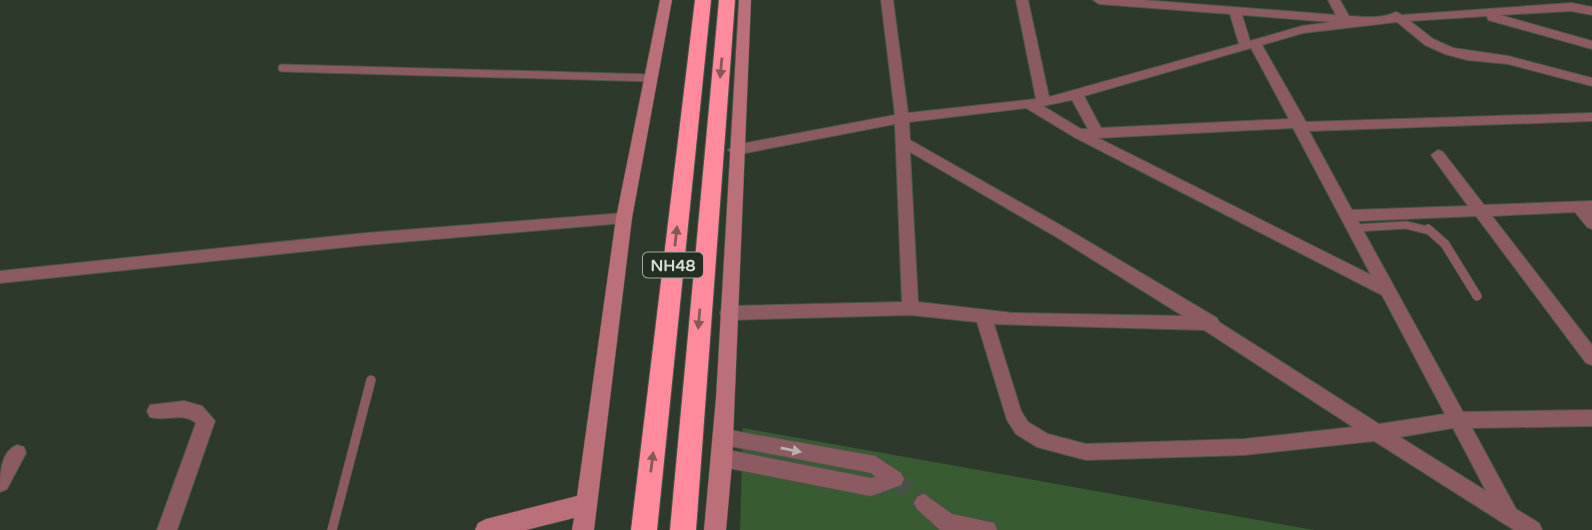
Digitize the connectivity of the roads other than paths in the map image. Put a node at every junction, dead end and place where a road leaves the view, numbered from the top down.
1 (666, 0) edge
2 (703, 0) edge
3 (727, 0) edge
4 (745, 0) edge
5 (887, 0) edge
6 (1022, 0) edge
7 (1099, 0) edge
8 (1334, 0) edge
9 (1535, 0) edge
10 (1592, 1) edge
11 (1571, 7) junction
12 (1548, 9) junction
13 (1592, 11) edge
14 (1235, 12) junction
15 (1479, 14) junction
16 (1396, 16) junction
17 (1344, 19) junction
18 (1363, 20) junction
19 (1250, 45) junction
20 (1592, 45) edge
21 (282, 68) dead end
22 (653, 78) junction
23 (1590, 83) edge
24 (1076, 94) junction
25 (1036, 103) junction
26 (1592, 117) edge
27 (902, 118) junction
28 (1301, 125) junction
29 (1096, 132) junction
30 (1079, 134) junction
31 (903, 142) junction
32 (735, 150) junction
33 (1438, 155) dead end
34 (1585, 207) edge
35 (1481, 211) junction
36 (624, 218) junction
37 (1353, 222) junction
38 (1592, 223) edge
39 (0, 277) edge
40 (1389, 292) junction
41 (1477, 296) dead end
42 (910, 308) junction
43 (728, 313) junction
44 (983, 315) junction
45 (1210, 323) junction
46 (1592, 358) edge
47 (371, 380) dead end
48 (156, 411) dead end
49 (1592, 418) edge
50 (1455, 420) junction
51 (1379, 432) junction
52 (724, 437) junction
53 (17, 453) dead end
54 (723, 458) junction
55 (0, 483) edge
56 (924, 503) tunnel mouth
57 (587, 504) junction
58 (1509, 516) junction
59 (947, 526) edge
60 (167, 530) edge
61 (332, 530) edge
62 (486, 530) edge
63 (583, 530) edge
64 (644, 530) edge
65 (683, 530) edge
66 (715, 530) edge
67 (987, 530) edge
68 (1532, 530) edge

1 - 22 street
64 -> 2 highway, NH48
3 -> 65 highway, NH48
4 - 32 street
5 - 27 street
6 - 25 street
7 - 14 street
8 - 17 street
9 - 12 street
10 - 11 street
11 - 12 street
11 - 13 street
12 - 15 street
14 - 17 street
14 - 19 street
15 - 16 street
15 - 20 street
16 - 18 street
16 - 23 street
17 - 18 street
18 - 19 street
19 - 24 street
19 - 28 street
21 - 22 lane
22 - 36 street
24 - 25 street
24 - 29 street
25 - 27 street
25 - 30 street
26 - 28 street
27 - 31 street
27 - 32 street
28 - 29 street
28 - 37 street
29 - 30 street
30 - 40 street
31 - 42 street
31 - 45 street
32 - 43 street
33 - 35 street
34 - 35 street
34 - 38 street
35 - 37 street
35 - 46 street
36 - 39 street
36 - 57 street
37 - 40 street
37 - 41 lane
40 - 50 street
42 - 43 street
42 - 44 street
43 - 52 street
44 - 45 street
44 - 51 street
45 - 51 street
47 - 61 lane
48 - 60 street
49 - 50 street
50 - 51 street
50 - 58 street
51 - 58 street
52 - 54 street
52 -> 54 street
53 - 55 street
54 - 66 street
56 - 59 street
57 - 62 street
57 - 63 street
58 - 68 street
59 - 67 street

